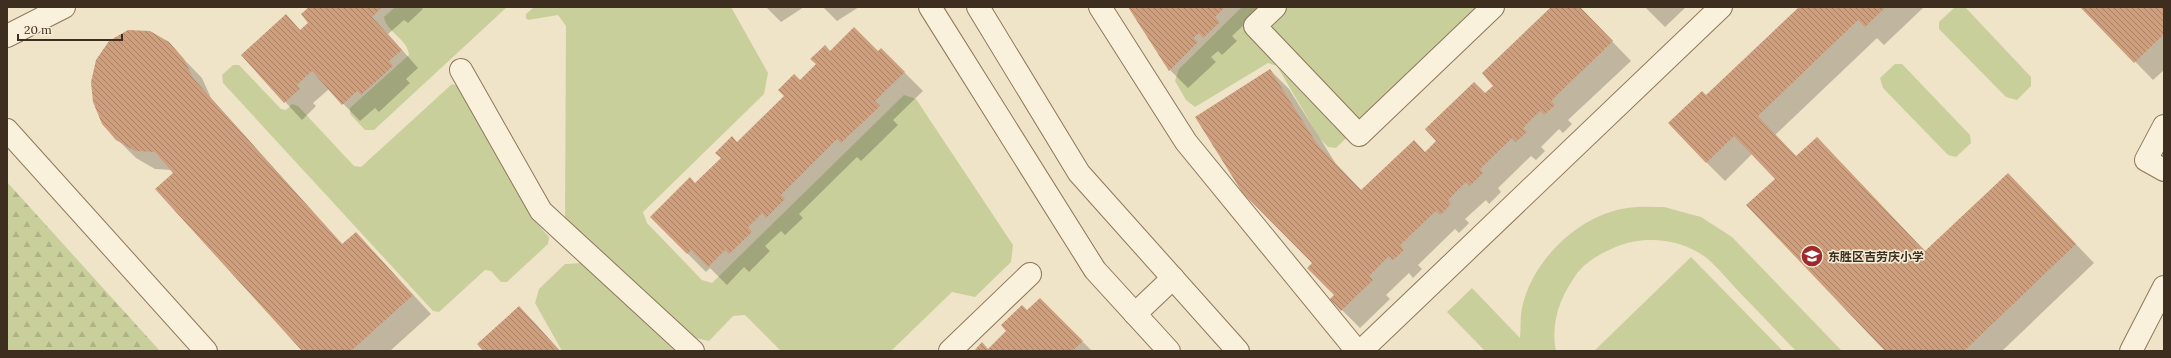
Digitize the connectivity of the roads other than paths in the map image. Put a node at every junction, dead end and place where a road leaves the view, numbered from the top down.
1 (64, 7) edge
2 (930, 7) edge
3 (978, 7) edge
4 (1100, 7) edge
5 (1275, 7) edge
6 (1493, 7) edge
7 (1721, 7) edge
8 (7, 36) edge
9 (461, 70) dead end
10 (2164, 126) edge
11 (7, 130) edge
12 (2164, 170) edge
13 (1030, 274) dead end
14 (1173, 278) junction
15 (2164, 286) edge
16 (1135, 314) junction
17 (206, 351) edge
18 (693, 351) edge
19 (950, 351) edge
20 (1169, 351) edge
21 (1238, 351) edge
22 (1357, 351) edge
23 (1361, 351) edge
24 (2131, 351) edge

1 - 8 street
2 - 16 street
3 - 14 street
4 - 22 street
5 - 6 street
7 - 23 street
9 - 18 street
10 - 12 street
11 - 17 street
13 - 19 street
14 - 16 street
14 - 21 street
15 - 24 street
16 - 20 street

